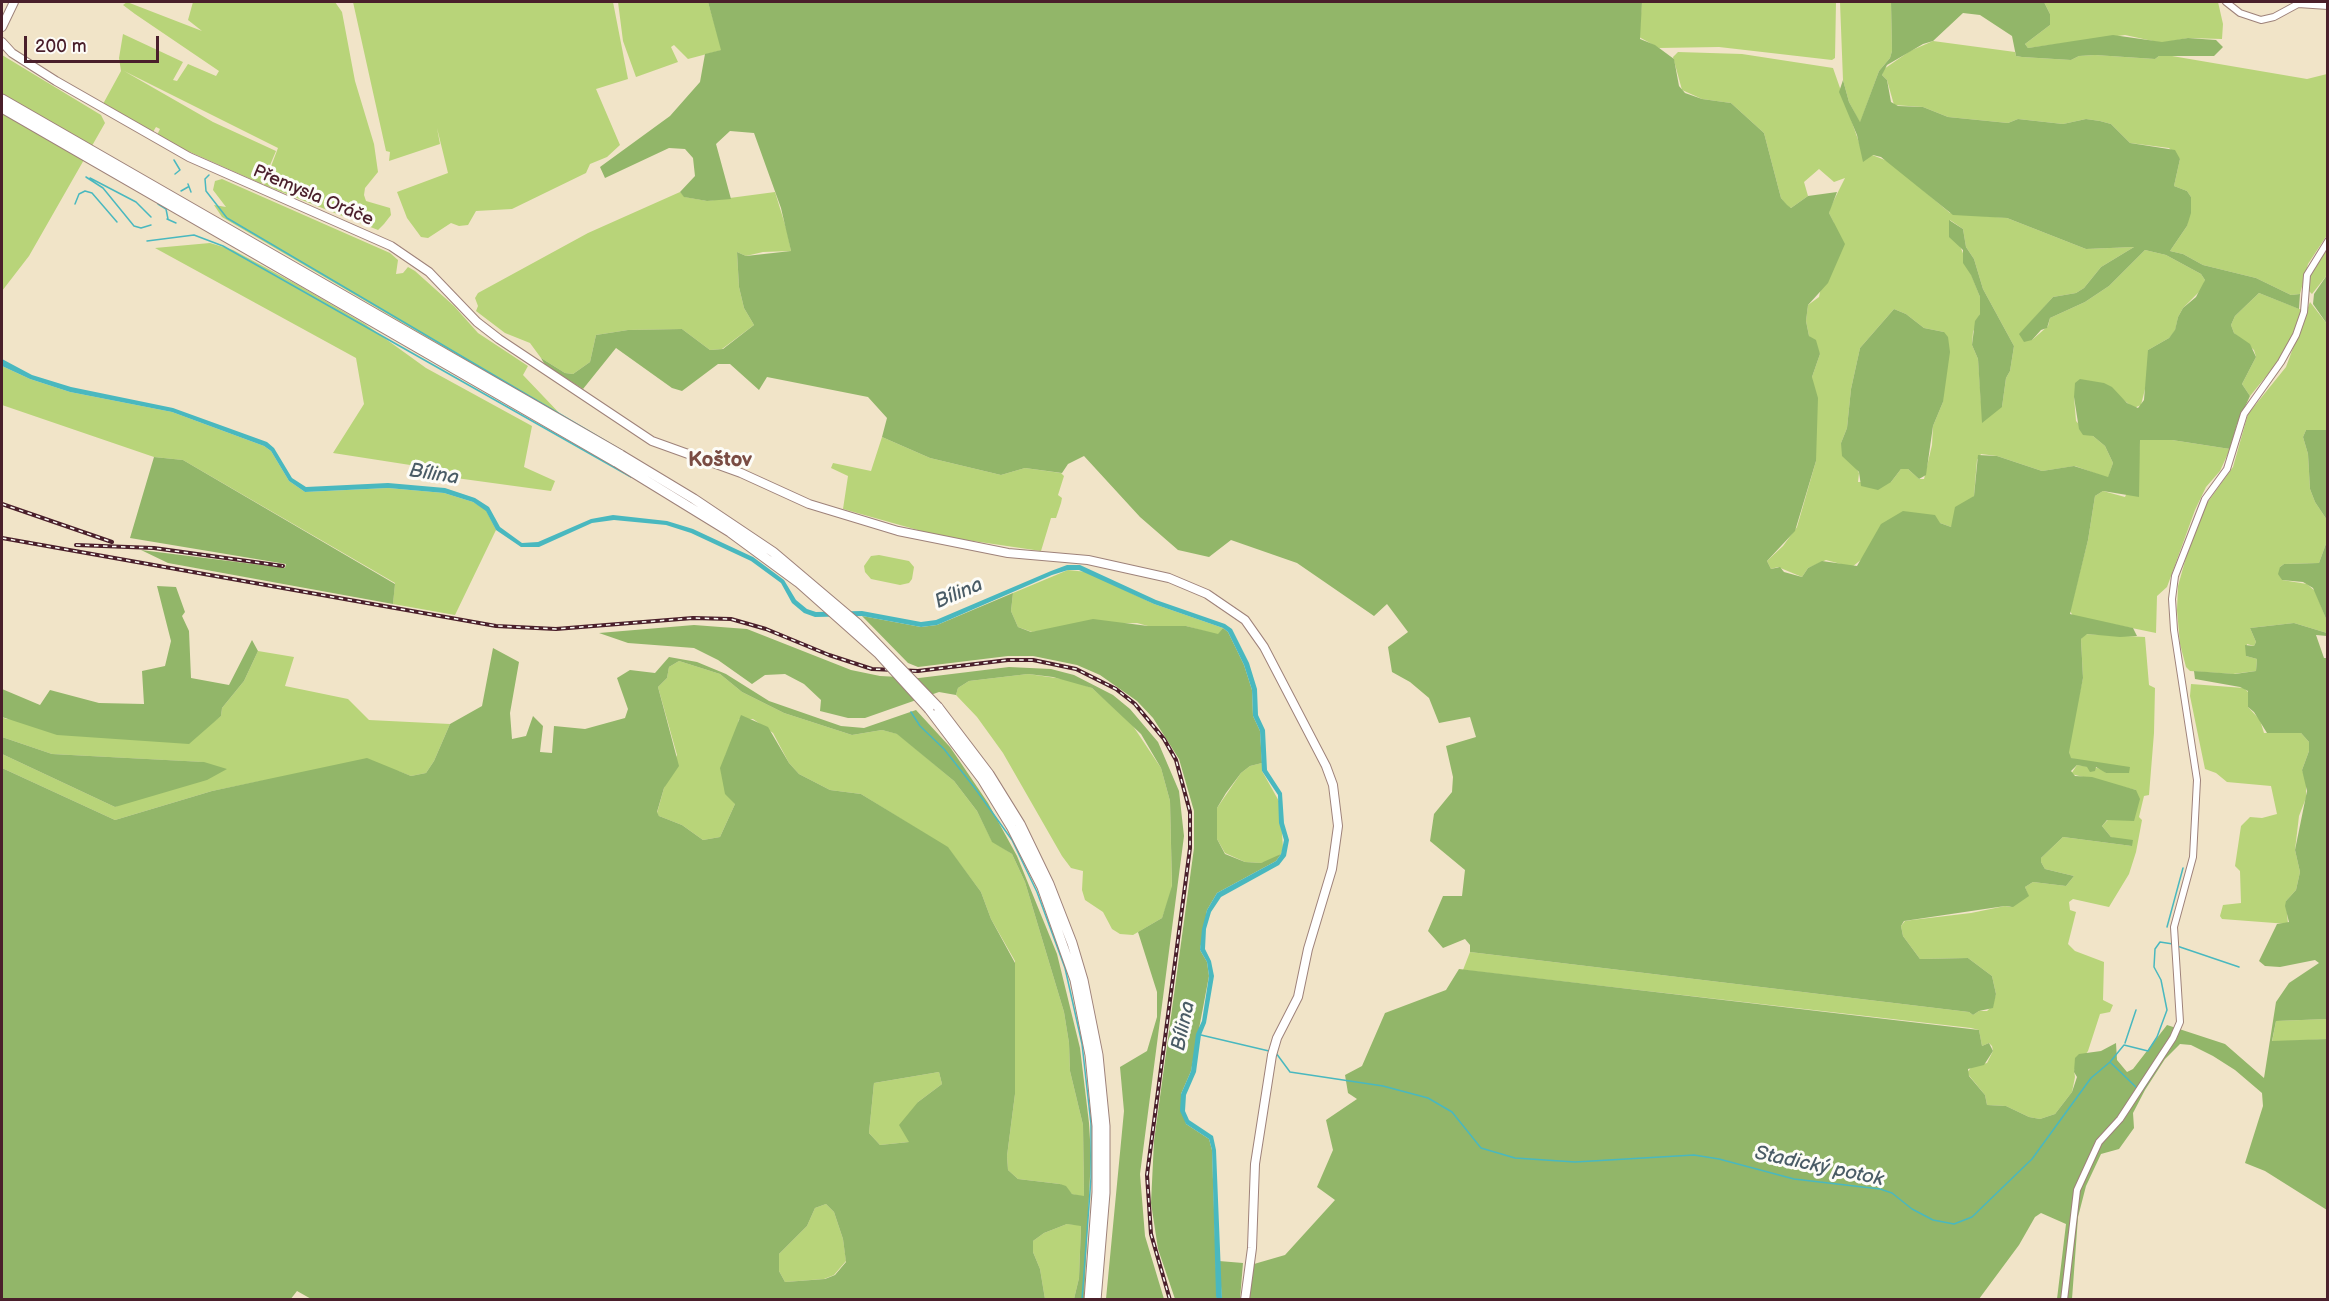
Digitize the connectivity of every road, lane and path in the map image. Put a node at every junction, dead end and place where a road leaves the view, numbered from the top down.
1 (14, 2) edge
2 (2226, 2) edge
3 (2328, 6) edge
4 (2, 27) edge
5 (2, 42) edge
6 (2, 99) edge
7 (2, 108) edge
8 (34, 122) junction
9 (2328, 241) edge
10 (933, 708) junction
11 (1089, 1299) edge
12 (1096, 1299) edge
13 (1245, 1299) edge
14 (2064, 1299) edge

1 - 4 main road
2 - 3 street
5 - 13 main road, Přemysla Oráče
6 - 8 highway
7 - 8 highway
8 - 10 highway, bridge
9 - 14 street
10 - 11 highway
10 - 12 highway

